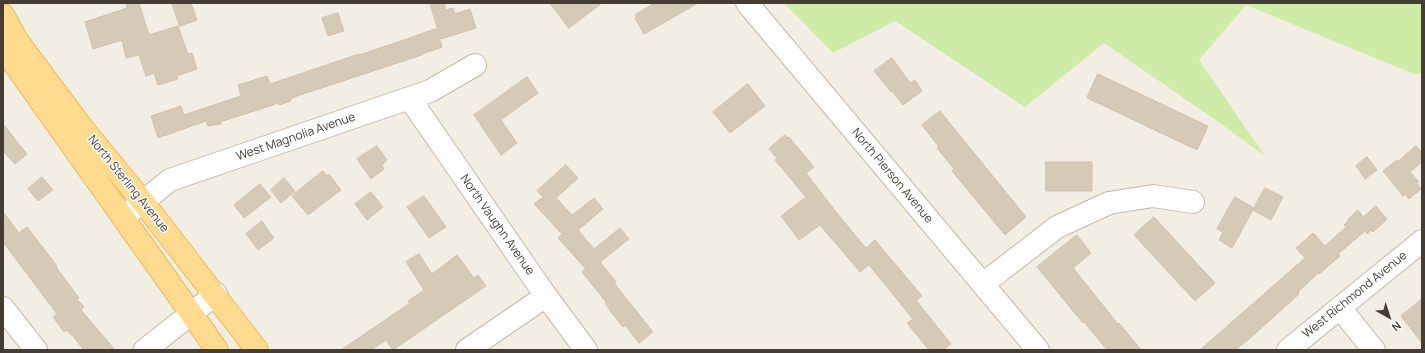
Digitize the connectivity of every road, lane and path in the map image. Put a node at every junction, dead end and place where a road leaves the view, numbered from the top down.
1 (13, 3) edge
2 (747, 3) edge
3 (3, 15) edge
4 (3, 48) edge
5 (475, 65) dead end
6 (410, 99) junction
7 (80, 124) junction
8 (143, 202) junction
9 (1193, 202) dead end
10 (123, 217) junction
11 (1422, 241) edge
12 (982, 284) junction
13 (216, 294) junction
14 (546, 296) junction
15 (3, 308) edge
16 (1340, 308) junction
17 (190, 314) junction
18 (36, 350) edge
19 (145, 350) edge
20 (217, 350) edge
21 (257, 350) edge
22 (467, 350) edge
23 (586, 350) edge
24 (1038, 350) edge
25 (1288, 350) edge
26 (1374, 350) edge

1 - 7 main road
2 - 12 street, North Pierson Avenue
3 - 7 main road, North Sterling Avenue
4 - 10 main road, North Sterling Avenue
5 - 6 street, West Magnolia Avenue
6 - 8 street, West Magnolia Avenue
6 - 14 street, North Vaughn Avenue
7 - 8 main road, North Sterling Avenue
8 - 10 street, West Magnolia Avenue
8 - 13 main road, North Sterling Avenue
9 - 12 street
10 - 17 main road, North Sterling Avenue
11 - 16 street, West Richmond Avenue
12 - 24 street, North Pierson Avenue
13 - 17 street
13 - 21 main road, North Sterling Avenue
14 - 22 street
14 - 23 street, North Vaughn Avenue
15 - 18 street
16 - 25 street, West Richmond Avenue
16 - 26 street
17 - 19 street
17 - 20 main road, North Sterling Avenue

